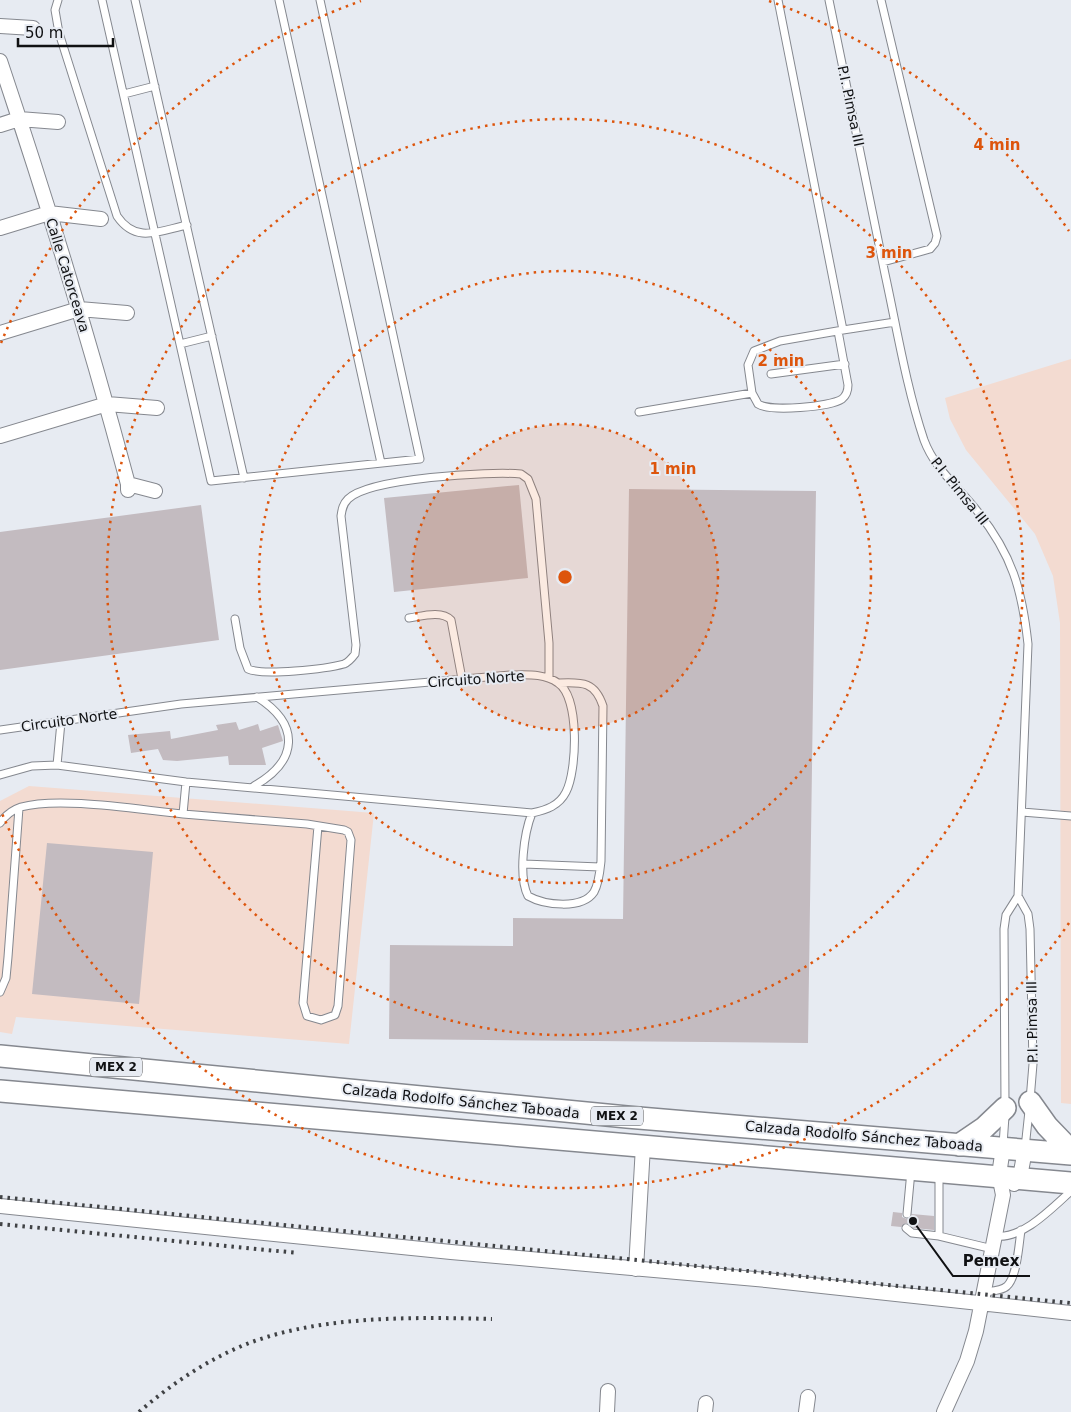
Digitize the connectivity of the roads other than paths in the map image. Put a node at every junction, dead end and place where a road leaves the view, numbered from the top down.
1 (58, 0) edge
2 (102, 0) edge
3 (135, 0) edge
4 (279, 0) edge
5 (320, 0) edge
6 (778, 0) edge
7 (829, 0) edge
8 (881, 0) edge
9 (0, 26) edge
10 (33, 28) dead end
11 (0, 61) edge
12 (155, 86) junction
13 (124, 94) junction
14 (19, 119) junction
15 (58, 122) dead end
16 (0, 125) edge
17 (49, 213) junction
18 (101, 219) dead end
19 (187, 224) junction
20 (0, 228) edge
21 (155, 232) junction
22 (883, 262) junction
23 (79, 309) junction
24 (127, 312) dead end
25 (895, 322) junction
26 (840, 330) junction
27 (0, 333) edge
28 (212, 336) junction
29 (180, 344) junction
30 (845, 364) junction
31 (771, 374) dead end
32 (752, 394) junction
33 (107, 404) junction
34 (156, 408) dead end
35 (639, 412) dead end
36 (0, 436) edge
37 (381, 463) junction
38 (244, 478) junction
39 (155, 491) dead end
40 (409, 618) dead end
41 (235, 619) dead end
42 (549, 678) junction
43 (462, 679) junction
44 (560, 683) junction
45 (257, 697) junction
46 (61, 722) junction
47 (0, 730) edge
48 (57, 765) junction
49 (0, 775) edge
50 (186, 782) junction
51 (254, 786) junction
52 (19, 808) junction
53 (1022, 812) junction
54 (532, 813) junction
55 (182, 814) junction
56 (1071, 816) edge
57 (0, 823) edge
58 (318, 826) junction
59 (524, 864) junction
60 (600, 867) junction
61 (1018, 896) junction
62 (0, 992) edge
63 (5, 1055) edge
64 (0, 1091) edge
65 (1030, 1102) junction
66 (1005, 1108) junction
67 (959, 1144) junction
68 (643, 1146) junction
69 (1003, 1148) junction
70 (1025, 1150) junction
71 (1071, 1152) edge
72 (911, 1169) junction
73 (939, 1171) junction
74 (1020, 1177) junction
75 (1071, 1183) edge
76 (1001, 1185) junction
77 (1071, 1191) edge
78 (0, 1206) edge
79 (907, 1214) dead end
80 (906, 1228) dead end
81 (1021, 1230) junction
82 (939, 1236) junction
83 (994, 1243) junction
84 (636, 1268) junction
85 (983, 1298) junction
86 (1071, 1312) edge
87 (608, 1391) dead end
88 (808, 1397) dead end
89 (607, 1412) edge
90 (806, 1412) edge
91 (944, 1412) edge

1 - 21 lane
2 - 13 lane
3 - 12 lane
4 - 37 lane
5 - 37 lane
6 - 26 lane
7 - 22 lane, P.I. Pimsa III
8 - 22 lane
9 - 10 street
11 - 14 street, Calle Catorceava
12 - 13 lane
12 - 19 lane
13 - 21 lane
14 - 15 street
14 - 16 street
14 - 17 street, Calle Catorceava
17 - 18 street
17 - 20 street
17 - 23 street, Calle Catorceava
19 - 21 lane
19 - 28 lane
21 - 29 lane
22 - 25 lane, P.I. Pimsa III
23 - 24 street
23 - 27 street
23 - 33 street, Calle Catorceava
25 - 26 lane
25 - 53 lane, P.I. Pimsa III
26 - 30 lane
26 - 32 lane
28 - 29 lane
28 - 38 lane
29 - 38 lane
30 - 31 lane
30 - 32 lane
32 - 35 lane
33 - 34 street
33 - 36 street
33 - 39 street, Calle Catorceava
37 - 38 lane
40 - 43 lane
41 - 42 lane
42 - 43 lane, Circuito Norte
42 - 44 lane, Circuito Norte
43 - 45 lane, Circuito Norte
44 - 54 lane
44 - 60 lane, Circuito Norte
45 - 46 lane, Circuito Norte
45 - 51 lane
46 - 47 lane, Circuito Norte
46 - 48 lane
48 - 49 lane
48 - 50 lane
50 - 51 lane
50 - 55 lane
51 - 54 lane
52 - 55 lane
52 - 57 lane
52 - 62 lane
53 - 56 lane
53 - 61 lane, P.I. Pimsa III
54 - 59 lane
55 - 58 lane
58 - 58 lane
59 - 60 lane
59 - 60 lane
61 - 65 lane, P.I. Pimsa III
61 - 66 lane, P.I. Pimsa III
63 - 67 main road, Calzada Rodolfo Sánchez Taboada / MEX 2
64 - 68 main road, Calzada Rodolfo Sánchez Taboada / MEX 2
65 - 70 lane, P.I. Pimsa III
65 - 71 main road
66 - 67 main road
66 - 69 lane, P.I. Pimsa III
67 - 69 main road, Calzada Rodolfo Sánchez Taboada / MEX 2
68 - 72 main road, Calzada Rodolfo Sánchez Taboada / MEX 2
68 - 84 street
69 - 70 main road, Calzada Rodolfo Sánchez Taboada / MEX 2
69 - 76 street
70 - 71 main road, Calzada Rodolfo Sánchez Taboada / MEX 2
70 - 74 street
72 - 73 main road, Calzada Rodolfo Sánchez Taboada / MEX 2
72 - 79 lane
73 - 76 main road, Calzada Rodolfo Sánchez Taboada / MEX 2
73 - 82 lane
74 - 75 main road, Calzada Rodolfo Sánchez Taboada / MEX 2
74 - 76 main road, Calzada Rodolfo Sánchez Taboada / MEX 2
76 - 83 street
77 - 81 lane
78 - 84 street
80 - 82 lane
81 - 83 lane
81 - 85 lane
82 - 83 lane
83 - 85 street
84 - 85 street
85 - 86 street
85 - 91 street
87 - 89 street
88 - 90 street

